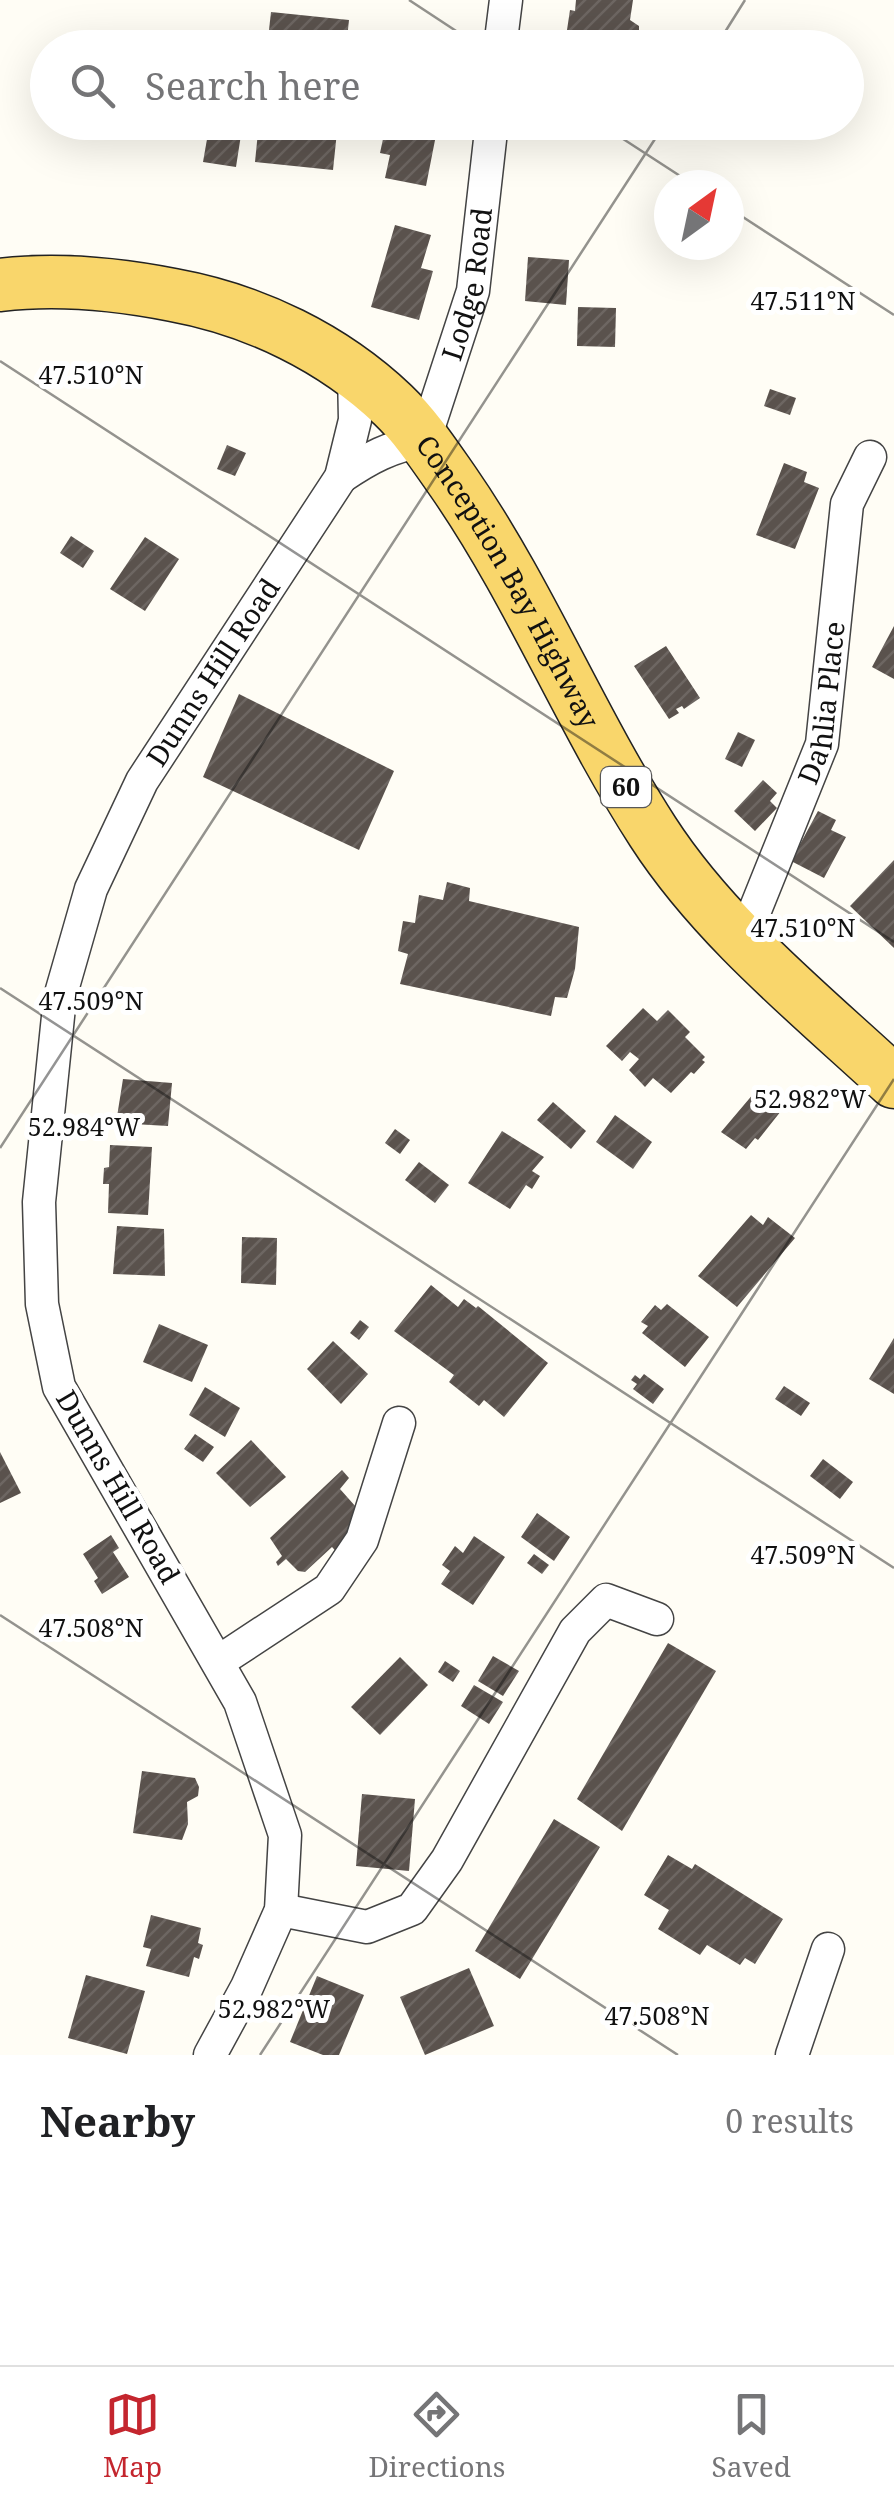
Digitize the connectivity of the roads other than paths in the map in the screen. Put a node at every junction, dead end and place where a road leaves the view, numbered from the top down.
1 (506, 0) edge
2 (502, 30) edge
3 (490, 140) edge
4 (0, 286) edge
5 (354, 372) junction
6 (424, 441) junction
7 (870, 458) dead end
8 (341, 477) junction
9 (743, 940) junction
10 (894, 1082) edge
11 (399, 1423) dead end
12 (657, 1620) dead end
13 (218, 1662) junction
14 (280, 1910) junction
15 (828, 1949) dead end
16 (210, 2055) edge
17 (792, 2055) edge

1 - 2 street
3 - 6 street, Lodge Road
4 - 5 main road, Conception Bay Highway / 60
5 - 6 main road, Conception Bay Highway / 60
5 - 8 street, Dunns Hill Road
6 - 8 street, Dunns Hill Road
6 - 9 main road, Conception Bay Highway / 60
7 - 9 street, Dahlia Place
8 - 13 street, Dunns Hill Road
9 - 10 main road, Conception Bay Highway / 60
11 - 13 street
12 - 14 street
13 - 14 street, Dunns Hill Road
14 - 16 street, Dunns Hill Road
15 - 17 street

